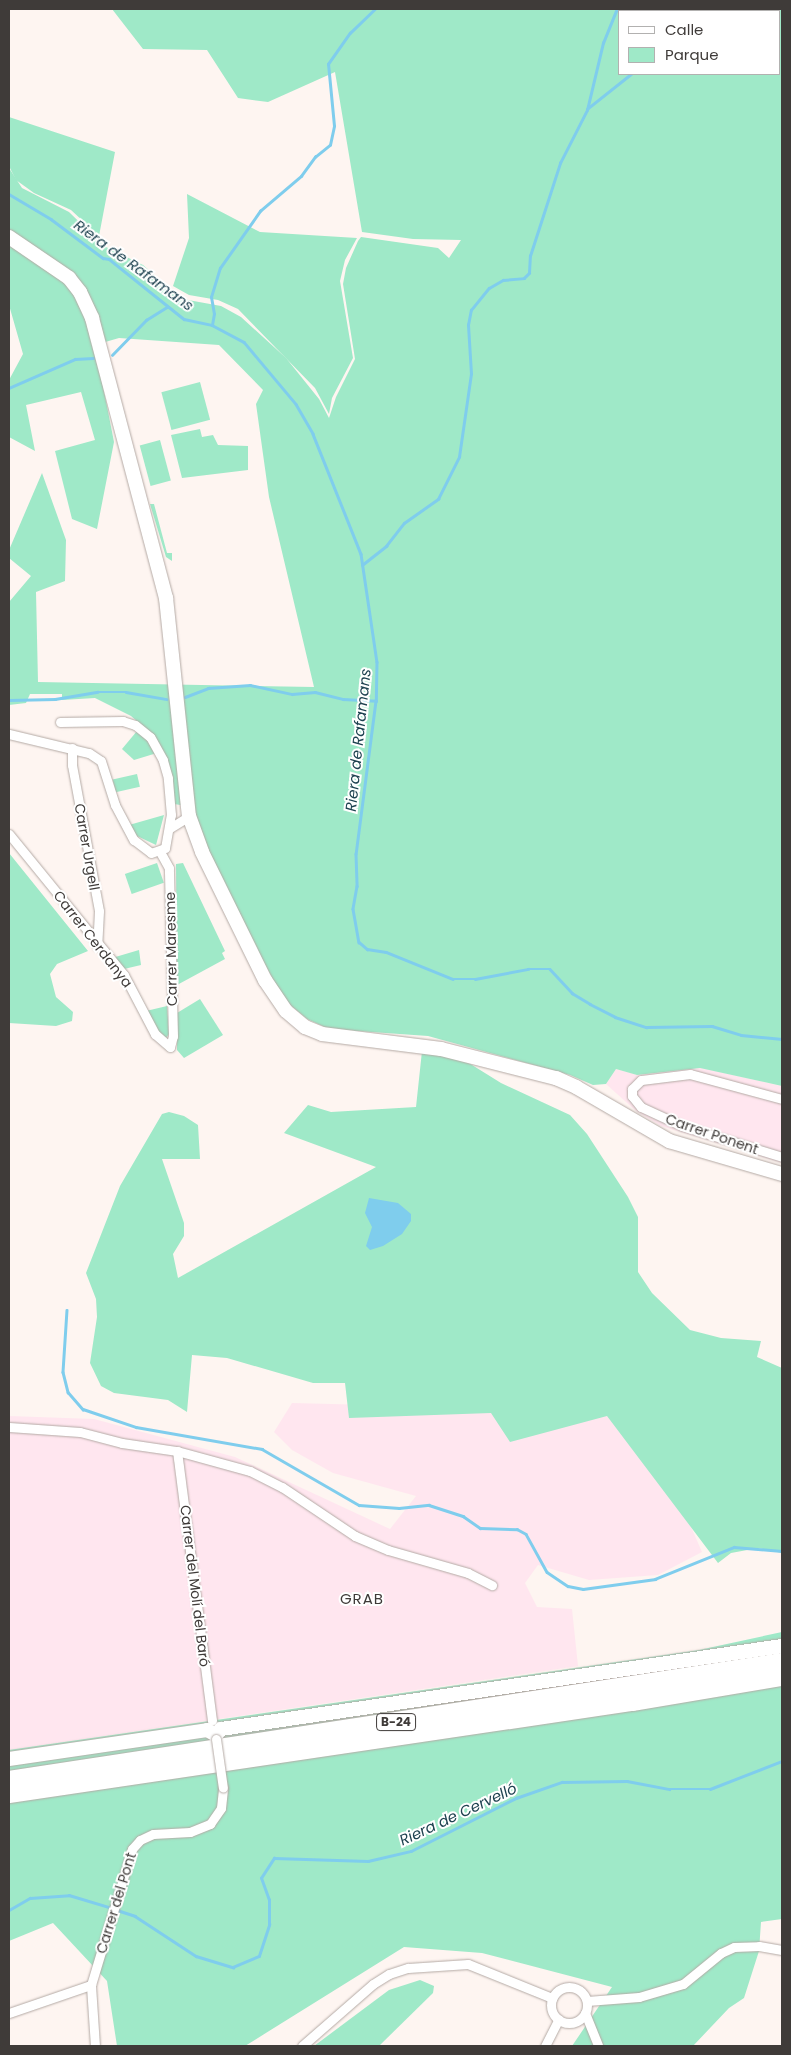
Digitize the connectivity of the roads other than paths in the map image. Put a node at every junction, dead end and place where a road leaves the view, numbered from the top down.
1 (9, 237) edge
2 (60, 722) dead end
3 (9, 734) edge
4 (72, 748) junction
5 (170, 811) junction
6 (188, 811) junction
7 (170, 828) junction
8 (9, 834) edge
9 (160, 852) junction
10 (98, 946) junction
11 (170, 1047) joint
12 (782, 1099) edge
13 (782, 1157) edge
14 (782, 1174) edge
15 (9, 1427) edge
16 (177, 1451) junction
17 (492, 1585) dead end
18 (782, 1646) edge
19 (782, 1662) edge
20 (782, 1677) edge
21 (214, 1731) junction
22 (9, 1759) edge
23 (102, 1779) junction
24 (9, 1780) edge
25 (9, 1794) edge
26 (9, 1806) edge
27 (782, 1950) edge
28 (91, 1985) junction
29 (552, 1998) junction
30 (587, 2001) junction
31 (9, 2013) edge
32 (585, 2013) junction
33 (559, 2019) junction
34 (95, 2046) edge
35 (302, 2046) edge
36 (545, 2046) edge
37 (598, 2046) edge

1 - 6 main road
2 - 5 street
3 - 4 street
4 - 9 street
4 - 10 street, Carrer Urgell
5 - 6 street
5 - 7 street
6 - 7 street
6 - 14 main road
7 - 9 street
8 - 10 street, Carrer Cerdanya
9 - 11 street, Carrer Maresme
10 - 11 street, Carrer Cerdanya
12 - 13 street, Carrer Ponent
15 - 16 street
16 - 17 street
16 - 21 street, Carrer del Molí del Baró
18 - 21 main road
19 - 24 highway, B-24
20 - 23 highway, B-24
21 - 22 main road
21 - 28 street, Carrer del Pont, bridge
23 - 25 highway, B-24
23 - 26 highway
27 - 30 street
28 - 31 street
28 - 34 street, Carrer del Pont
29 - 30 street
29 - 33 street
29 - 35 street
30 - 32 street
32 - 33 street
32 - 37 street
33 - 36 street

